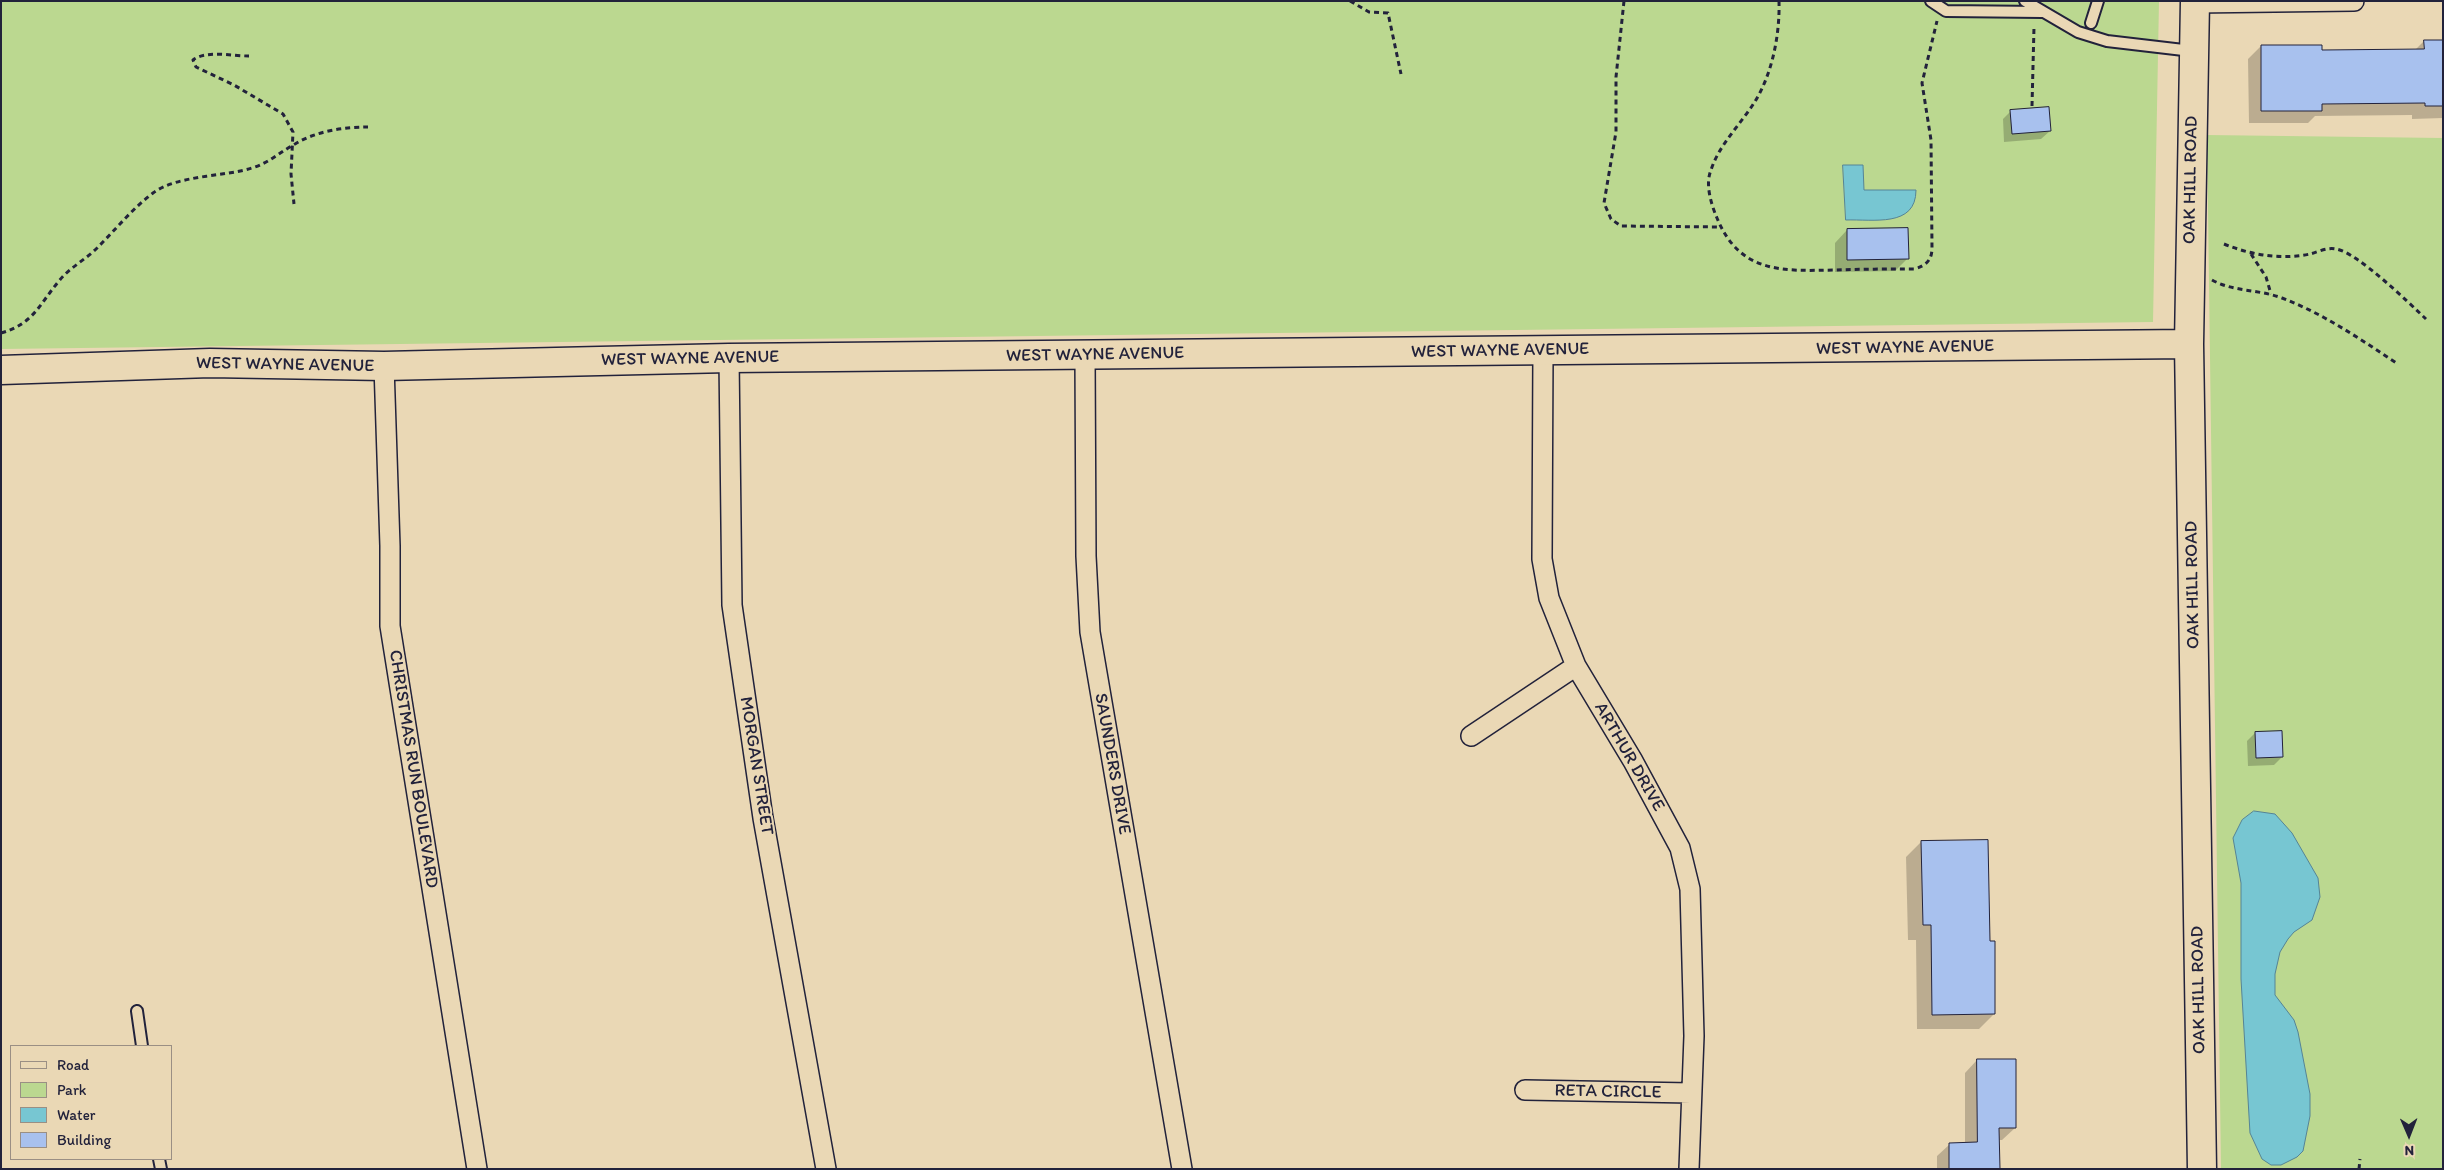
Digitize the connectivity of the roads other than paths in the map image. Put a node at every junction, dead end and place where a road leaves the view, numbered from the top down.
1 (1931, 1) edge
2 (2098, 1) edge
3 (2354, 1) edge
4 (2195, 2) edge
5 (2031, 3) edge
6 (2043, 12) junction
7 (2091, 23) dead end
8 (2193, 51) junction
9 (2189, 344) junction
10 (1543, 351) junction
11 (1085, 356) junction
12 (729, 358) junction
13 (384, 366) junction
14 (1, 370) edge
15 (1576, 666) junction
16 (1471, 736) dead end
17 (137, 1011) dead end
18 (142, 1045) edge
19 (1525, 1090) dead end
20 (1691, 1093) junction
21 (477, 1169) edge
22 (826, 1169) edge
23 (1182, 1169) edge
24 (1689, 1169) edge
25 (2202, 1169) edge

1 - 6 lane
2 - 7 lane
3 - 4 street
4 - 8 street, OAK HILL ROAD
5 - 6 lane
6 - 8 lane
8 - 9 street, OAK HILL ROAD
9 - 10 street, WEST WAYNE AVENUE
9 - 25 street, OAK HILL ROAD
10 - 11 street, WEST WAYNE AVENUE
10 - 15 street, ARTHUR DRIVE
11 - 12 street, WEST WAYNE AVENUE
11 - 23 street, SAUNDERS DRIVE
12 - 13 street, WEST WAYNE AVENUE
12 - 22 street, MORGAN STREET
13 - 14 street, WEST WAYNE AVENUE
13 - 21 street, CHRISTMAS RUN BOULEVARD
15 - 16 street
15 - 20 street, ARTHUR DRIVE
17 - 18 lane
19 - 20 street, RETA CIRCLE
20 - 24 street, ARTHUR DRIVE

